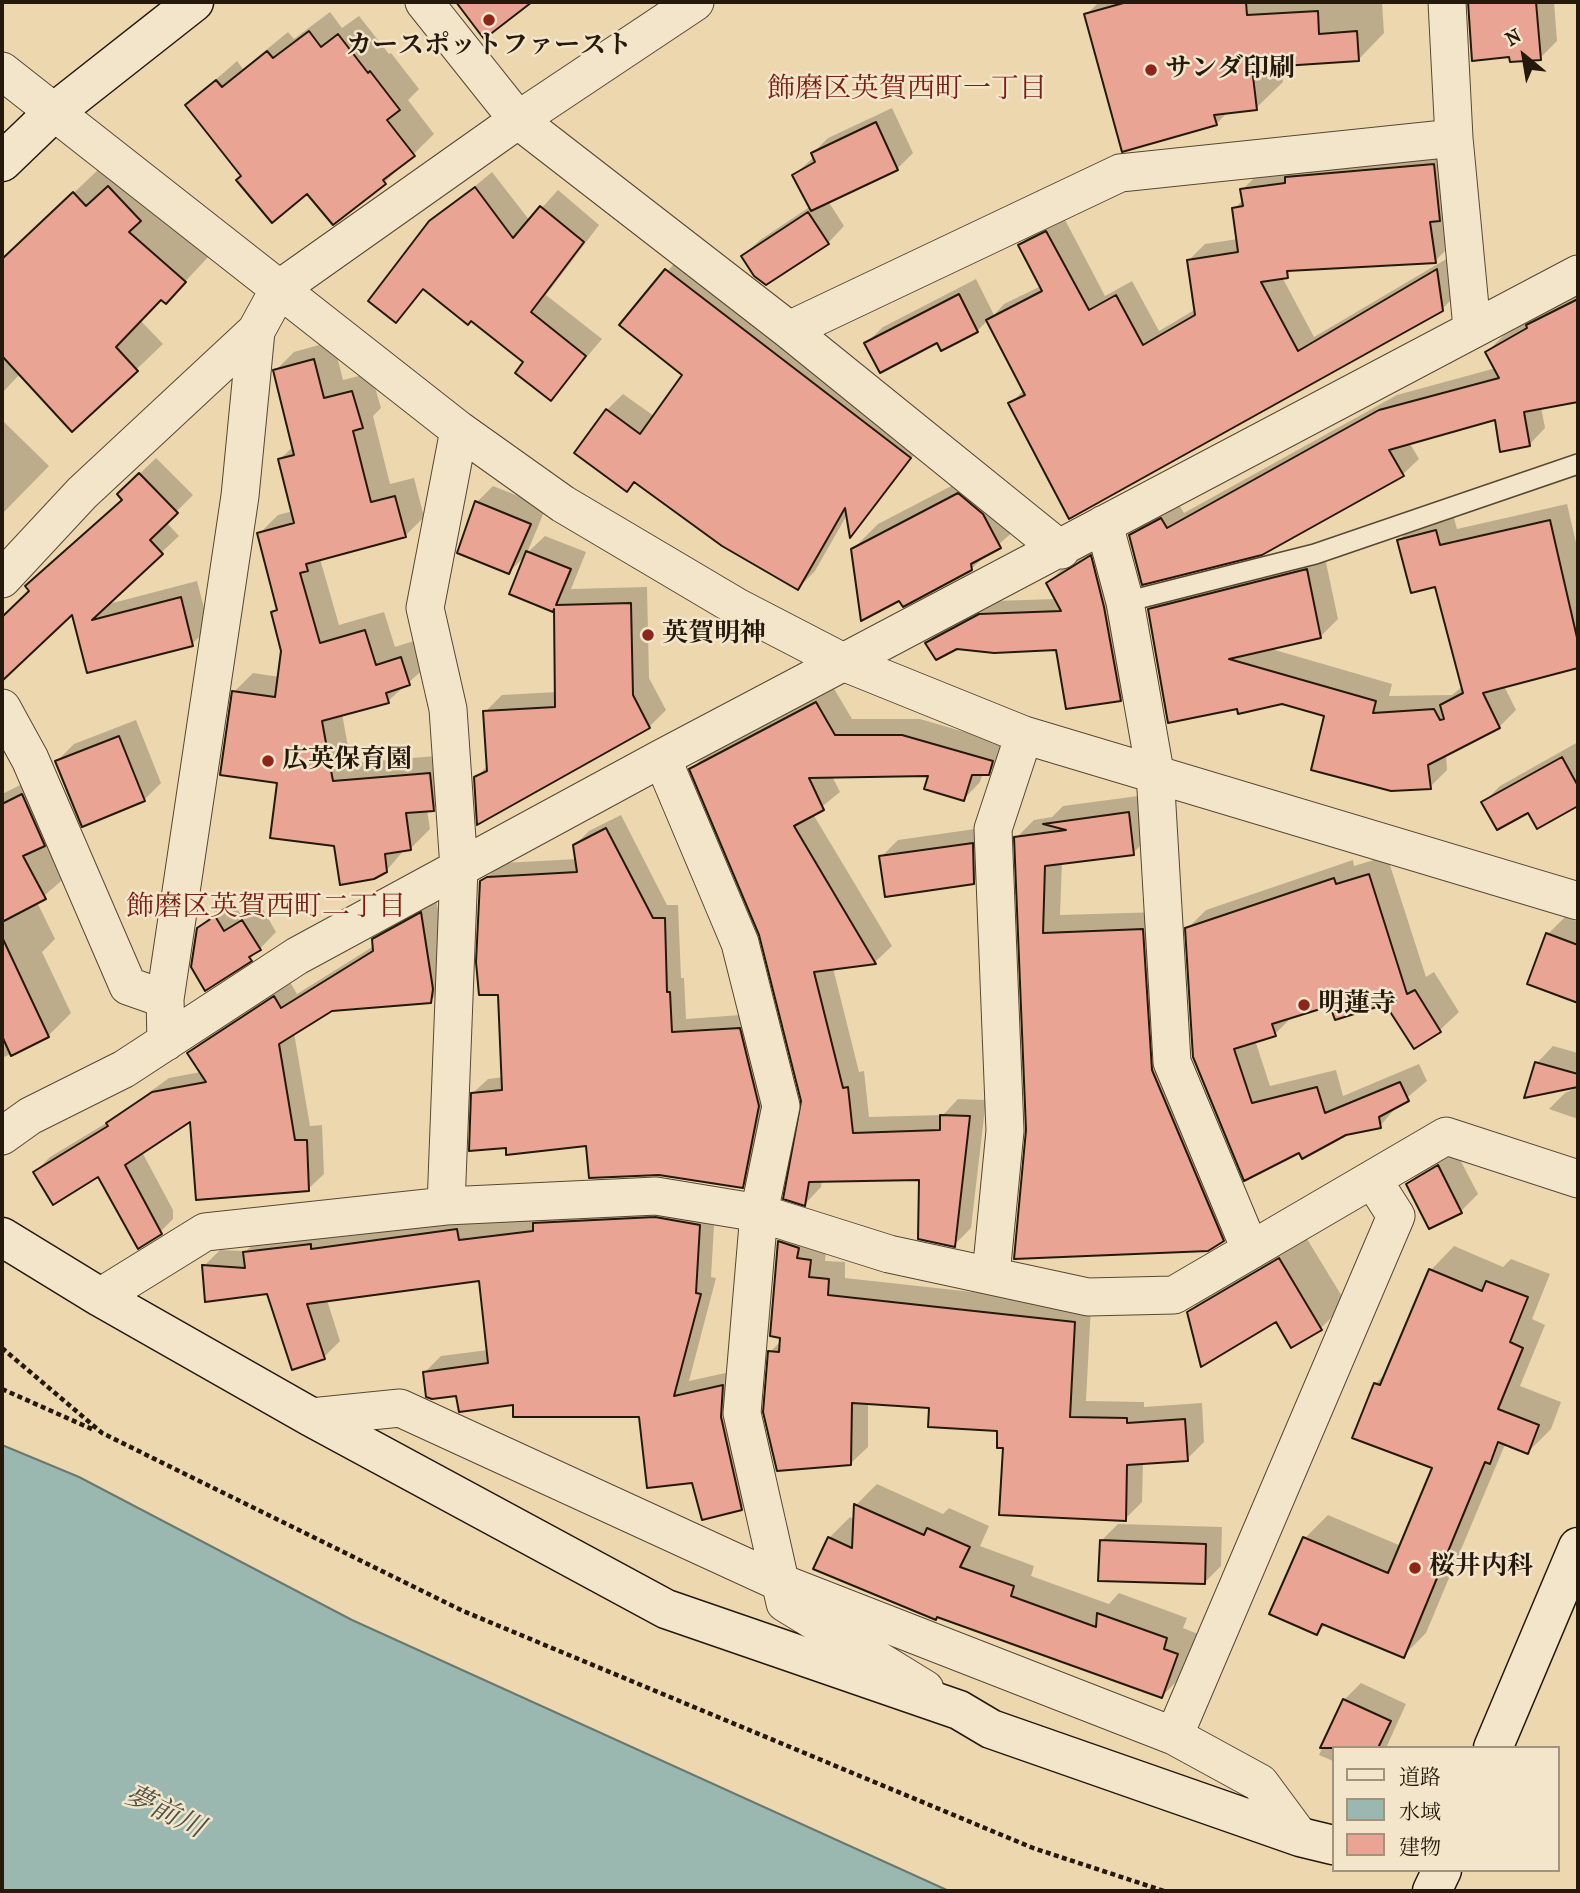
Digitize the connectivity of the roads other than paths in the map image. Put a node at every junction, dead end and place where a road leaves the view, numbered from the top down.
1 (194, 2) edge
2 (424, 2) edge
3 (695, 2) edge
4 (1447, 2) edge
5 (2, 71) edge
6 (53, 113) junction
7 (518, 120) junction
8 (1454, 138) junction
9 (2, 162) edge
10 (1578, 274) edge
11 (279, 289) junction
12 (1472, 328) junction
13 (789, 330) junction
14 (256, 331) junction
15 (459, 430) junction
16 (1578, 464) edge
17 (1104, 524) junction
18 (1061, 550) junction
19 (2, 579) edge
20 (1125, 602) junction
21 (843, 662) junction
22 (2, 708) edge
23 (1024, 735) junction
24 (662, 758) junction
25 (1155, 772) junction
26 (459, 867) junction
27 (1578, 901) edge
28 (165, 999) junction
29 (166, 1042) junction
30 (2, 1136) edge
31 (1578, 1179) edge
32 (1373, 1180) junction
33 (446, 1206) junction
34 (759, 1213) junction
35 (2, 1237) edge
36 (1250, 1249) junction
37 (991, 1275) junction
38 (100, 1297) junction
39 (311, 1418) junction
40 (1578, 1547) edge
41 (779, 1582) junction
42 (959, 1710) junction
43 (1174, 1737) junction
44 (1494, 1746) edge
45 (1317, 1841) edge
46 (1440, 1872) edge
47 (1432, 1891) edge

1 - 6 street
2 - 7 street
3 - 7 street
4 - 8 street
5 - 6 street
6 - 9 street
6 - 11 street
7 - 11 street
7 - 13 street
8 - 12 street
8 - 13 street
10 - 12 street
11 - 14 street
11 - 15 street
12 - 17 street
13 - 18 street
14 - 19 street
14 - 28 street
15 - 21 street
15 - 26 street
16 - 20 lane
17 - 18 street
17 - 20 street
18 - 21 street
20 - 25 street
21 - 23 street
21 - 24 street
22 - 28 street
23 - 25 street
23 - 37 street
24 - 26 street
24 - 34 street
25 - 27 street
25 - 36 street
26 - 29 street
26 - 33 street
28 - 29 street
29 - 30 street
31 - 32 street
32 - 36 street
32 - 43 street
33 - 34 street
33 - 38 street
34 - 37 street
34 - 41 street
35 - 38 street
36 - 37 street
38 - 39 street
39 - 41 street
39 - 42 street
40 - 44 street
41 - 42 street
41 - 43 street
42 - 45 street
43 - 45 street
46 - 47 street

